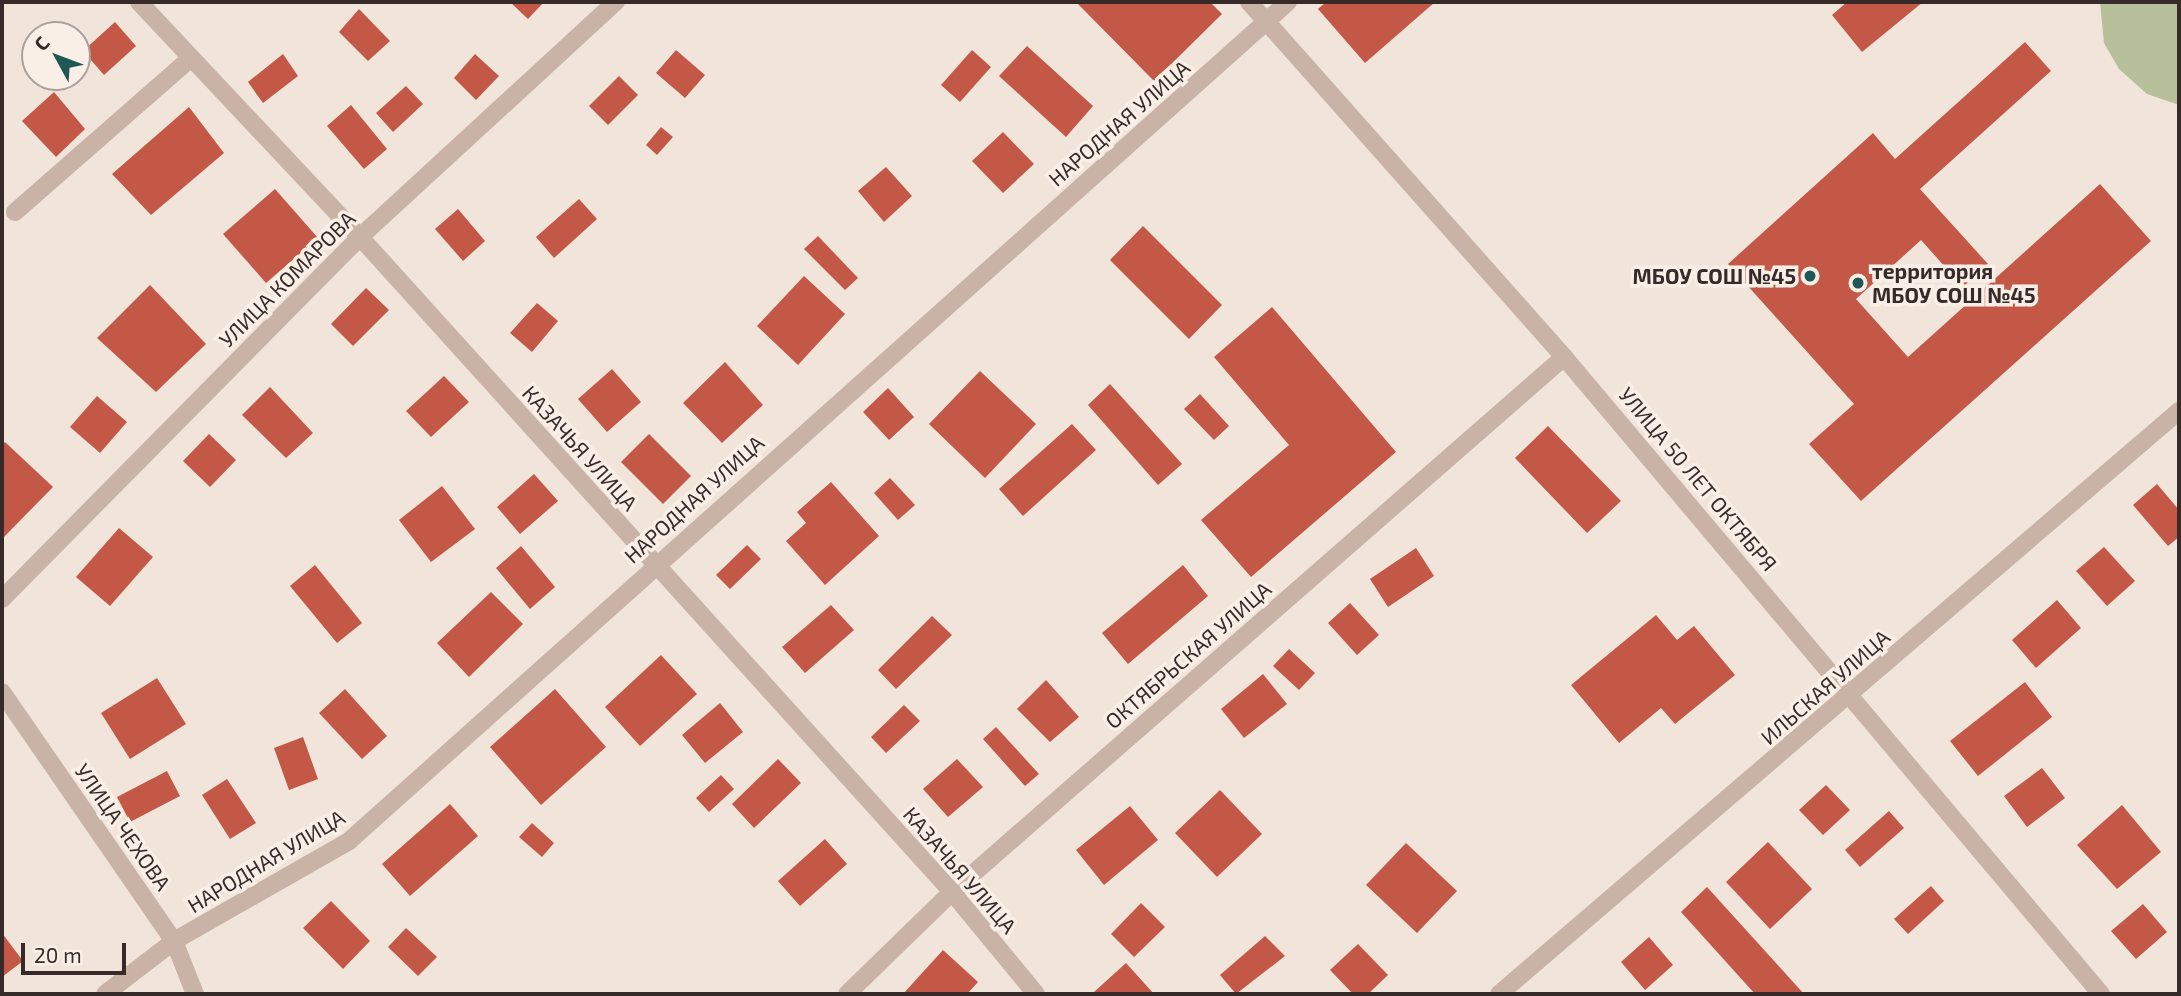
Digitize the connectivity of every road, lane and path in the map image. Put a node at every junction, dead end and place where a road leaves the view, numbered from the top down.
1 (139, 2) edge
2 (616, 2) edge
3 (1249, 2) edge
4 (1289, 2) edge
5 (1267, 23) junction
6 (191, 58) junction
7 (15, 212) dead end
8 (360, 237) junction
9 (1564, 356) junction
10 (2179, 411) edge
11 (653, 565) junction
12 (2, 599) edge
13 (2, 692) edge
14 (1852, 695) junction
15 (952, 892) junction
16 (174, 941) junction
17 (105, 994) edge
18 (195, 994) edge
19 (847, 994) edge
20 (1036, 994) edge
21 (1499, 994) edge
22 (2101, 994) edge

1 - 6 street, КАЗАЧЬЯ УЛИЦА
2 - 8 street, УЛИЦА КОМАРОВА
3 - 5 street, УЛИЦА 50 ЛЕТ ОКТЯБРЯ
4 - 5 street, НАРОДНАЯ УЛИЦА
5 - 9 street, УЛИЦА 50 ЛЕТ ОКТЯБРЯ
5 - 11 street, НАРОДНАЯ УЛИЦА
6 - 7 street
6 - 8 street, КАЗАЧЬЯ УЛИЦА
8 - 11 street, КАЗАЧЬЯ УЛИЦА
8 - 12 street, УЛИЦА КОМАРОВА
9 - 14 street, УЛИЦА 50 ЛЕТ ОКТЯБРЯ
9 - 15 street, ОКТЯБРЬСКАЯ УЛИЦА
10 - 14 street, ИЛЬСКАЯ УЛИЦА
11 - 15 street, КАЗАЧЬЯ УЛИЦА
11 - 16 street, НАРОДНАЯ УЛИЦА
13 - 16 street, УЛИЦА ЧЕХОВА
14 - 21 street, ИЛЬСКАЯ УЛИЦА
14 - 22 street, УЛИЦА 50 ЛЕТ ОКТЯБРЯ
15 - 19 street, ОКТЯБРЬСКАЯ УЛИЦА
15 - 20 street, КАЗАЧЬЯ УЛИЦА
16 - 17 street, НАРОДНАЯ УЛИЦА
16 - 18 street, УЛИЦА ЧЕХОВА

